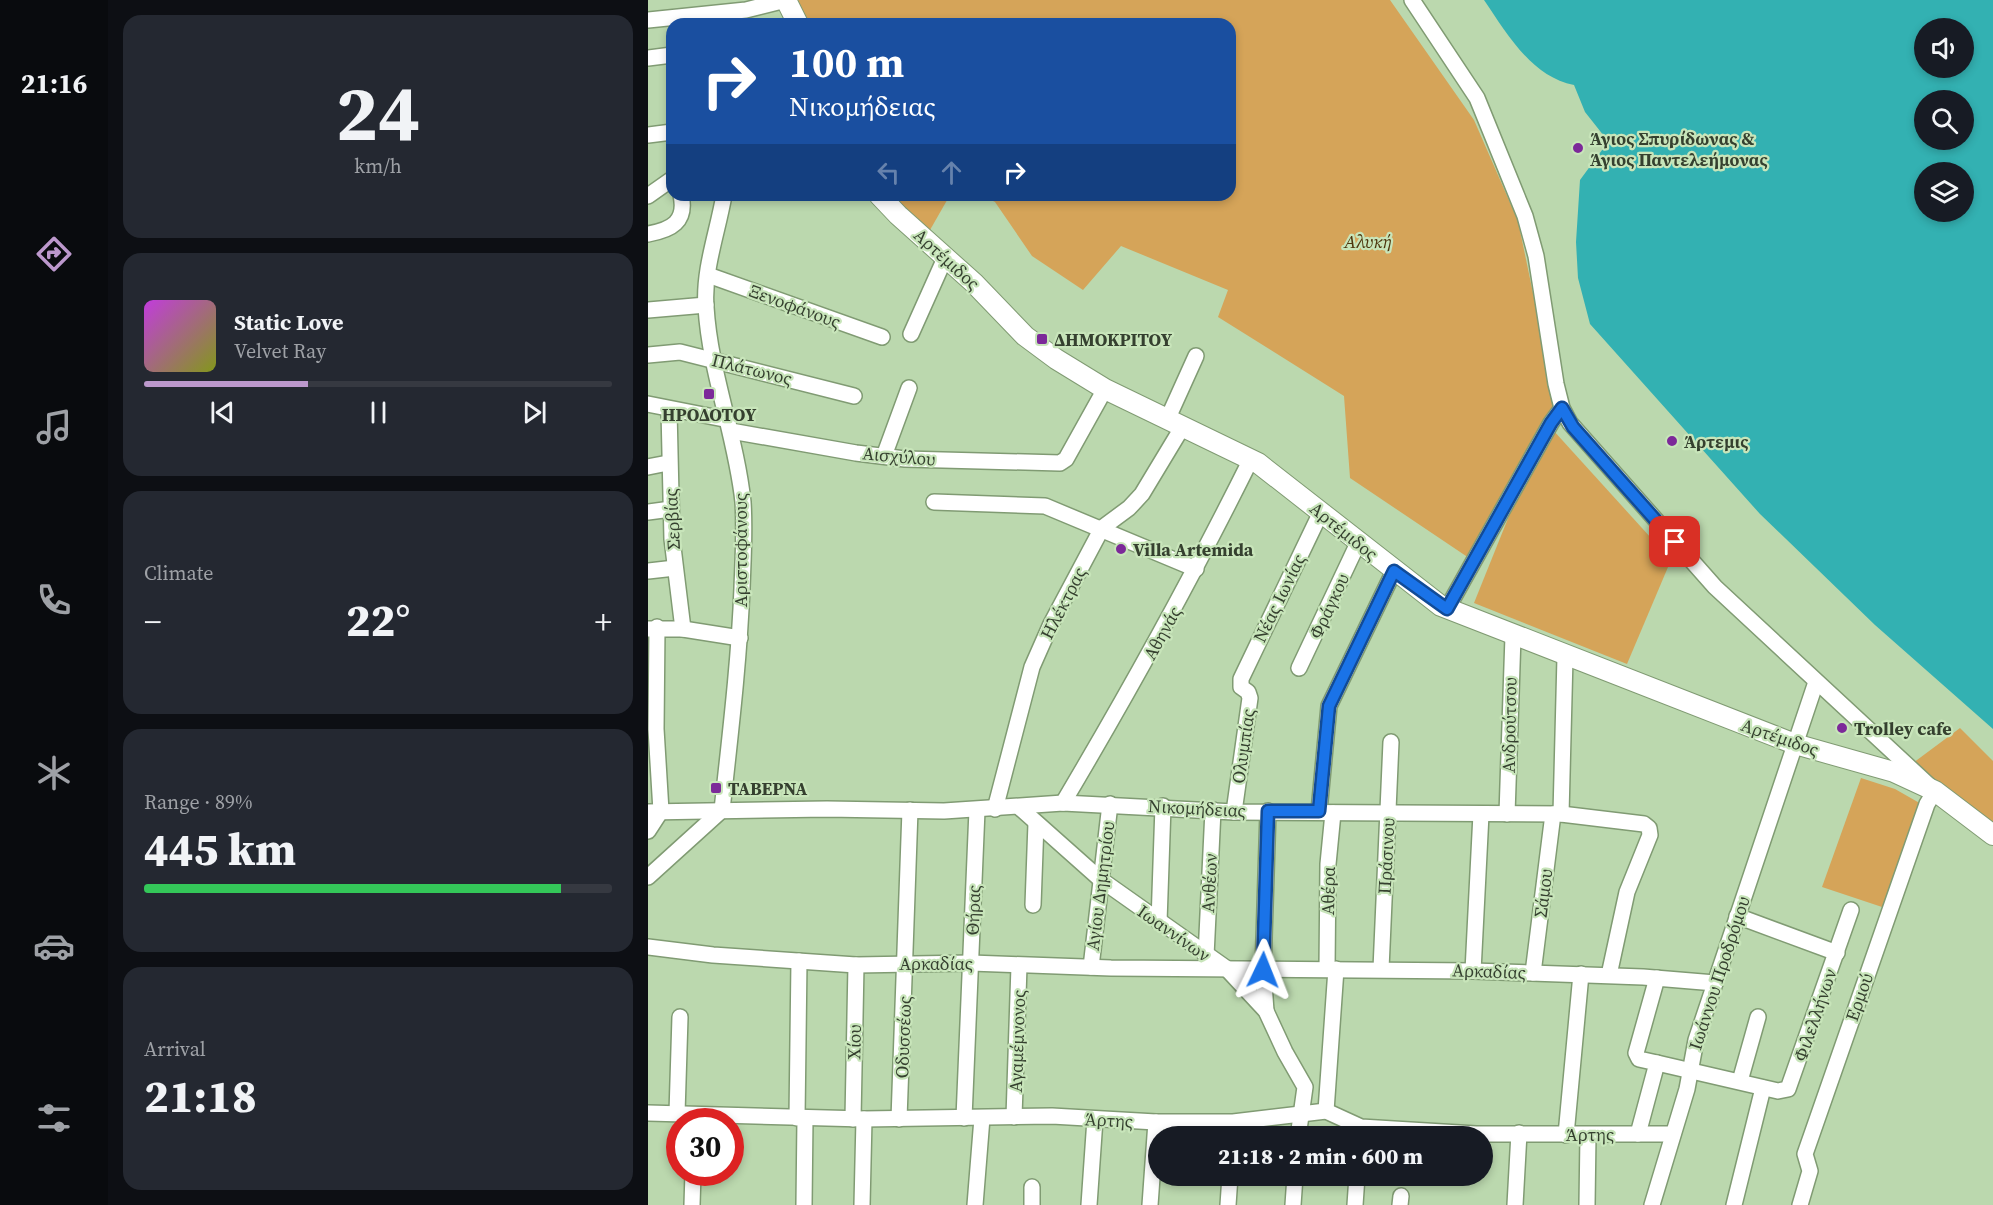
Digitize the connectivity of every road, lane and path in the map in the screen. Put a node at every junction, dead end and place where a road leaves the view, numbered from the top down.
1 (700, 0) edge
2 (786, 0) edge
3 (1412, 0) edge
4 (719, 11) junction
5 (746, 11) edge
6 (795, 18) edge
7 (648, 20) edge
8 (666, 56) edge
9 (648, 58) edge
10 (666, 133) edge
11 (648, 135) edge
12 (666, 183) edge
13 (648, 196) edge
14 (681, 201) edge
15 (723, 201) edge
16 (885, 201) edge
17 (648, 234) edge
18 (945, 258) junction
19 (708, 275) junction
20 (706, 305) junction
21 (648, 310) edge
22 (911, 334) dead end
23 (882, 337) dead end
24 (648, 355) edge
25 (1196, 356) dead end
26 (715, 359) junction
27 (909, 388) dead end
28 (1105, 389) junction
29 (854, 396) dead end
30 (648, 404) edge
31 (1562, 408) junction
32 (669, 410) junction
33 (1176, 422) junction
34 (730, 425) junction
35 (884, 456) junction
36 (1251, 459) junction
37 (668, 463) junction
38 (648, 466) edge
39 (934, 502) dead end
40 (671, 509) junction
41 (1321, 512) junction
42 (648, 513) edge
43 (1102, 528) junction
44 (1358, 543) junction
45 (675, 568) junction
46 (1196, 569) junction
47 (648, 571) edge
48 (1394, 571) junction
49 (1447, 609) junction
50 (652, 628) edge
51 (683, 629) junction
52 (1513, 636) junction
53 (740, 638) junction
54 (1565, 657) junction
55 (1299, 668) dead end
56 (1816, 682) junction
57 (1240, 684) joint
58 (1391, 742) dead end
59 (1795, 744) junction
60 (1935, 791) junction
61 (1063, 803) junction
62 (1110, 804) junction
63 (1019, 807) junction
64 (1163, 807) junction
65 (995, 809) junction
66 (722, 810) junction
67 (910, 810) junction
68 (977, 810) junction
69 (1213, 810) junction
70 (1268, 811) junction
71 (655, 812) edge
72 (1234, 812) junction
73 (1326, 812) junction
74 (1388, 812) junction
75 (1481, 813) junction
76 (1507, 814) junction
77 (1557, 814) junction
78 (1036, 824) junction
79 (648, 831) edge
80 (1993, 835) edge
81 (648, 877) edge
82 (1100, 879) junction
83 (1034, 905) dead end
84 (1851, 910) dead end
85 (1737, 916) junction
86 (1159, 922) junction
87 (648, 947) edge
88 (1837, 953) junction
89 (1206, 956) junction
90 (799, 962) junction
91 (906, 962) junction
92 (971, 963) junction
93 (856, 965) junction
94 (1019, 966) junction
95 (1091, 967) junction
96 (1226, 968) junction
97 (1332, 969) junction
98 (1381, 969) junction
99 (1263, 970) junction
100 (1473, 971) junction
101 (1533, 973) junction
102 (1581, 974) junction
103 (1609, 975) junction
104 (1657, 978) junction
105 (1715, 983) junction
106 (1266, 1011) junction
107 (680, 1017) dead end
108 (1758, 1017) dead end
109 (1657, 1063) junction
110 (1691, 1069) junction
111 (1740, 1081) junction
112 (1305, 1087) junction
113 (1763, 1088) junction
114 (676, 1108) edge
115 (1326, 1111) junction
116 (648, 1113) edge
117 (666, 1113) edge
118 (1300, 1116) junction
119 (1014, 1117) junction
120 (744, 1118) edge
121 (801, 1118) junction
122 (964, 1118) junction
123 (982, 1118) junction
124 (858, 1119) junction
125 (899, 1119) junction
126 (1095, 1119) junction
127 (1156, 1122) junction
128 (1194, 1126) edge
129 (1252, 1126) edge
130 (1299, 1126) edge
131 (1351, 1126) edge
132 (1493, 1133) edge
133 (1519, 1133) junction
134 (1638, 1134) junction
135 (1673, 1134) junction
136 (1566, 1135) junction
137 (1588, 1135) junction
138 (693, 1186) edge
139 (1229, 1186) edge
140 (1294, 1186) edge
141 (1356, 1186) edge
142 (1032, 1187) dead end
143 (692, 1205) edge
144 (804, 1205) edge
145 (862, 1205) edge
146 (975, 1205) edge
147 (1032, 1205) edge
148 (1089, 1205) edge
149 (1150, 1205) edge
150 (1228, 1205) edge
151 (1293, 1205) edge
152 (1355, 1205) edge
153 (1515, 1205) edge
154 (1587, 1205) edge
155 (1652, 1205) edge
156 (1734, 1205) edge
157 (1800, 1205) edge

1 - 4 street
2 - 5 street
2 - 6 main road
3 - 31 street
4 - 5 street
4 - 7 street
8 - 9 street
10 - 11 street
12 - 13 street
14 - 17 street
15 - 19 street, Αριστοφάνους
16 - 18 main road, Αρτέμιδος
18 - 22 street
18 - 28 main road, Αρτέμιδος
19 - 20 street, Αριστοφάνους
19 - 23 street, Ξενοφάνους
20 - 21 street
20 - 26 street, Αριστοφάνους
24 - 26 street, Πλάτωνος
25 - 33 street, Ηλέκτρας
26 - 29 street, Πλάτωνος
26 - 34 street, Αριστοφάνους
27 - 35 street
28 - 33 main road, Αρτέμιδος
28 - 35 street, Αισχύλου
30 - 32 street, Αισχύλου
31 - 49 street
31 - 56 street
32 - 34 street, Αισχύλου
32 - 37 street, Σερβίας
33 - 36 main road, Αρτέμιδος
33 - 43 street, Ηλέκτρας
34 - 35 street, Αισχύλου
34 - 53 street, Αριστοφάνους
36 - 41 main road, Αρτέμιδος
36 - 46 street, Αθηνάς
37 - 38 street
37 - 40 street, Σερβίας
39 - 43 street
40 - 42 street
40 - 45 street, Σερβίας
41 - 44 main road, Αρτέμιδος
41 - 57 street, Νέας Ιωνίας
43 - 46 street
43 - 65 street, Ηλέκτρας
44 - 48 main road, Αρτέμιδος
44 - 55 street, Φράγκου
45 - 47 street
45 - 51 street, Σερβίας
46 - 61 street, Αθηνάς
48 - 49 main road, Αρτέμιδος
48 - 73 street, Αθέρα
49 - 52 main road, Αρτέμιδος
50 - 51 street
50 - 71 street
51 - 53 street
52 - 54 main road, Αρτέμιδος
52 - 76 street, Ανδρούτσου
53 - 66 street, Αριστοφάνους
54 - 59 main road, Αρτέμιδος
54 - 77 street, Σάμου
56 - 59 street, Ιωάννου Προδρόμου
56 - 60 street
57 - 72 street, Ολυμπίας
58 - 74 street, Πράσινου
59 - 60 main road, Αρτέμιδος
59 - 85 street, Ιωάννου Προδρόμου
60 - 80 main road, Αρτέμιδος
60 - 157 street, Ερμού
61 - 62 street, Νικομήδειας
61 - 63 street, Νικομήδειας
62 - 64 street, Νικομήδειας
62 - 82 street, Αγίου Δημητρίου
63 - 65 street, Νικομήδειας
63 - 78 street, Ιωαννίνων
64 - 69 street, Νικομήδειας
64 - 86 street
65 - 68 street, Νικομήδειας
66 - 67 street, Νικομήδειας
66 - 71 street, Νικομήδειας
66 - 81 street
67 - 68 street, Νικομήδειας
67 - 91 street, Οδυσσέως
68 - 92 street, Θήρας
69 - 72 street, Νικομήδειας
69 - 89 street, Ανθέων
70 - 72 street, Νικομήδειας
70 - 73 street, Νικομήδειας
70 - 99 street
71 - 79 street
73 - 74 street, Νικομήδειας
73 - 97 street, Αθέρα
74 - 75 street, Νικομήδειας
74 - 98 street, Πράσινου
75 - 76 street, Νικομήδειας
75 - 100 street
76 - 77 street, Νικομήδειας
77 - 101 street, Σάμου
77 - 103 street, Νικομήδειας
78 - 82 street, Ιωαννίνων
78 - 83 street
82 - 86 street, Ιωαννίνων
82 - 95 street, Αγίου Δημητρίου
84 - 88 street
85 - 88 street, Φιλελλήνων
85 - 105 street, Ιωάννου Προδρόμου
86 - 89 street, Ιωαννίνων
87 - 90 street, Αρκαδίας
88 - 113 street, Φιλελλήνων
89 - 96 street, Ιωαννίνων
90 - 93 street, Αρκαδίας
90 - 121 street
91 - 92 street, Αρκαδίας
91 - 93 street, Αρκαδίας
91 - 125 street, Οδυσσέως
92 - 94 street, Αρκαδίας
92 - 122 street, Θήρας
93 - 124 street, Χίου
94 - 95 street, Αρκαδίας
94 - 119 street, Αγαμέμνονος
95 - 96 street, Αρκαδίας
96 - 99 street, Αρκαδίας
96 - 106 street, Ιωαννίνων
97 - 98 street, Αρκαδίας
97 - 99 street, Αρκαδίας
97 - 115 street, Αθέρα
98 - 100 street, Αρκαδίας
99 - 106 street
100 - 101 street, Αρκαδίας
101 - 102 street, Αρκαδίας
102 - 103 street, Αρκαδίας
102 - 136 street
103 - 104 street, Αρκαδίας
104 - 105 street, Αρκαδίας
104 - 109 street
105 - 110 street, Ιωάννου Προδρόμου
106 - 112 street, Ιωαννίνων
107 - 114 street
108 - 111 street
109 - 110 street
109 - 134 street
110 - 111 street
110 - 135 street, Ιωάννου Προδρόμου
111 - 113 street
112 - 115 street, Ιωαννίνων
112 - 118 street
113 - 156 street
115 - 118 street, Άρτης
115 - 131 street, Άρτης
116 - 117 street, Άρτης
118 - 129 street, Άρτης
118 - 130 street
119 - 123 street, Άρτης
119 - 126 street, Άρτης
120 - 121 street, Άρτης
121 - 124 street, Άρτης
121 - 144 street
122 - 123 street, Άρτης
122 - 125 street, Άρτης
123 - 146 street
124 - 125 street, Άρτης
124 - 145 street, Χίου
126 - 127 street, Άρτης
126 - 148 street
127 - 128 street, Άρτης
127 - 149 street
132 - 133 street, Άρτης
133 - 136 street, Άρτης
133 - 153 street
134 - 135 street, Άρτης
134 - 137 street, Άρτης
135 - 155 street, Ιωάννου Προδρόμου
136 - 137 street, Άρτης
137 - 154 street
138 - 143 street
139 - 150 street
140 - 151 street
141 - 152 street
142 - 147 street

